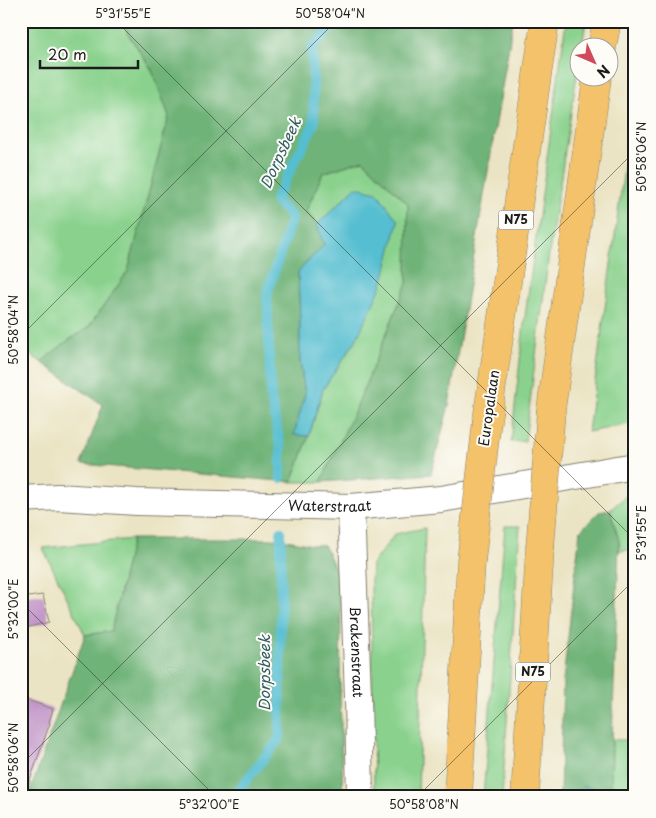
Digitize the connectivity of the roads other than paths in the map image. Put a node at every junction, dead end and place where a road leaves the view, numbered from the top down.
1 (546, 21) edge
2 (607, 21) edge
3 (604, 38) edge
4 (596, 88) edge
5 (635, 466) edge
6 (21, 499) edge
7 (351, 507) junction
8 (360, 797) edge
9 (458, 797) edge
10 (525, 797) edge

1 - 9 highway, Europalaan / N75, bridge
2 - 3 highway
4 - 10 highway, N75, bridge
5 - 7 street, Waterstraat
6 - 7 street, Waterstraat
7 - 8 street, Brakenstraat

